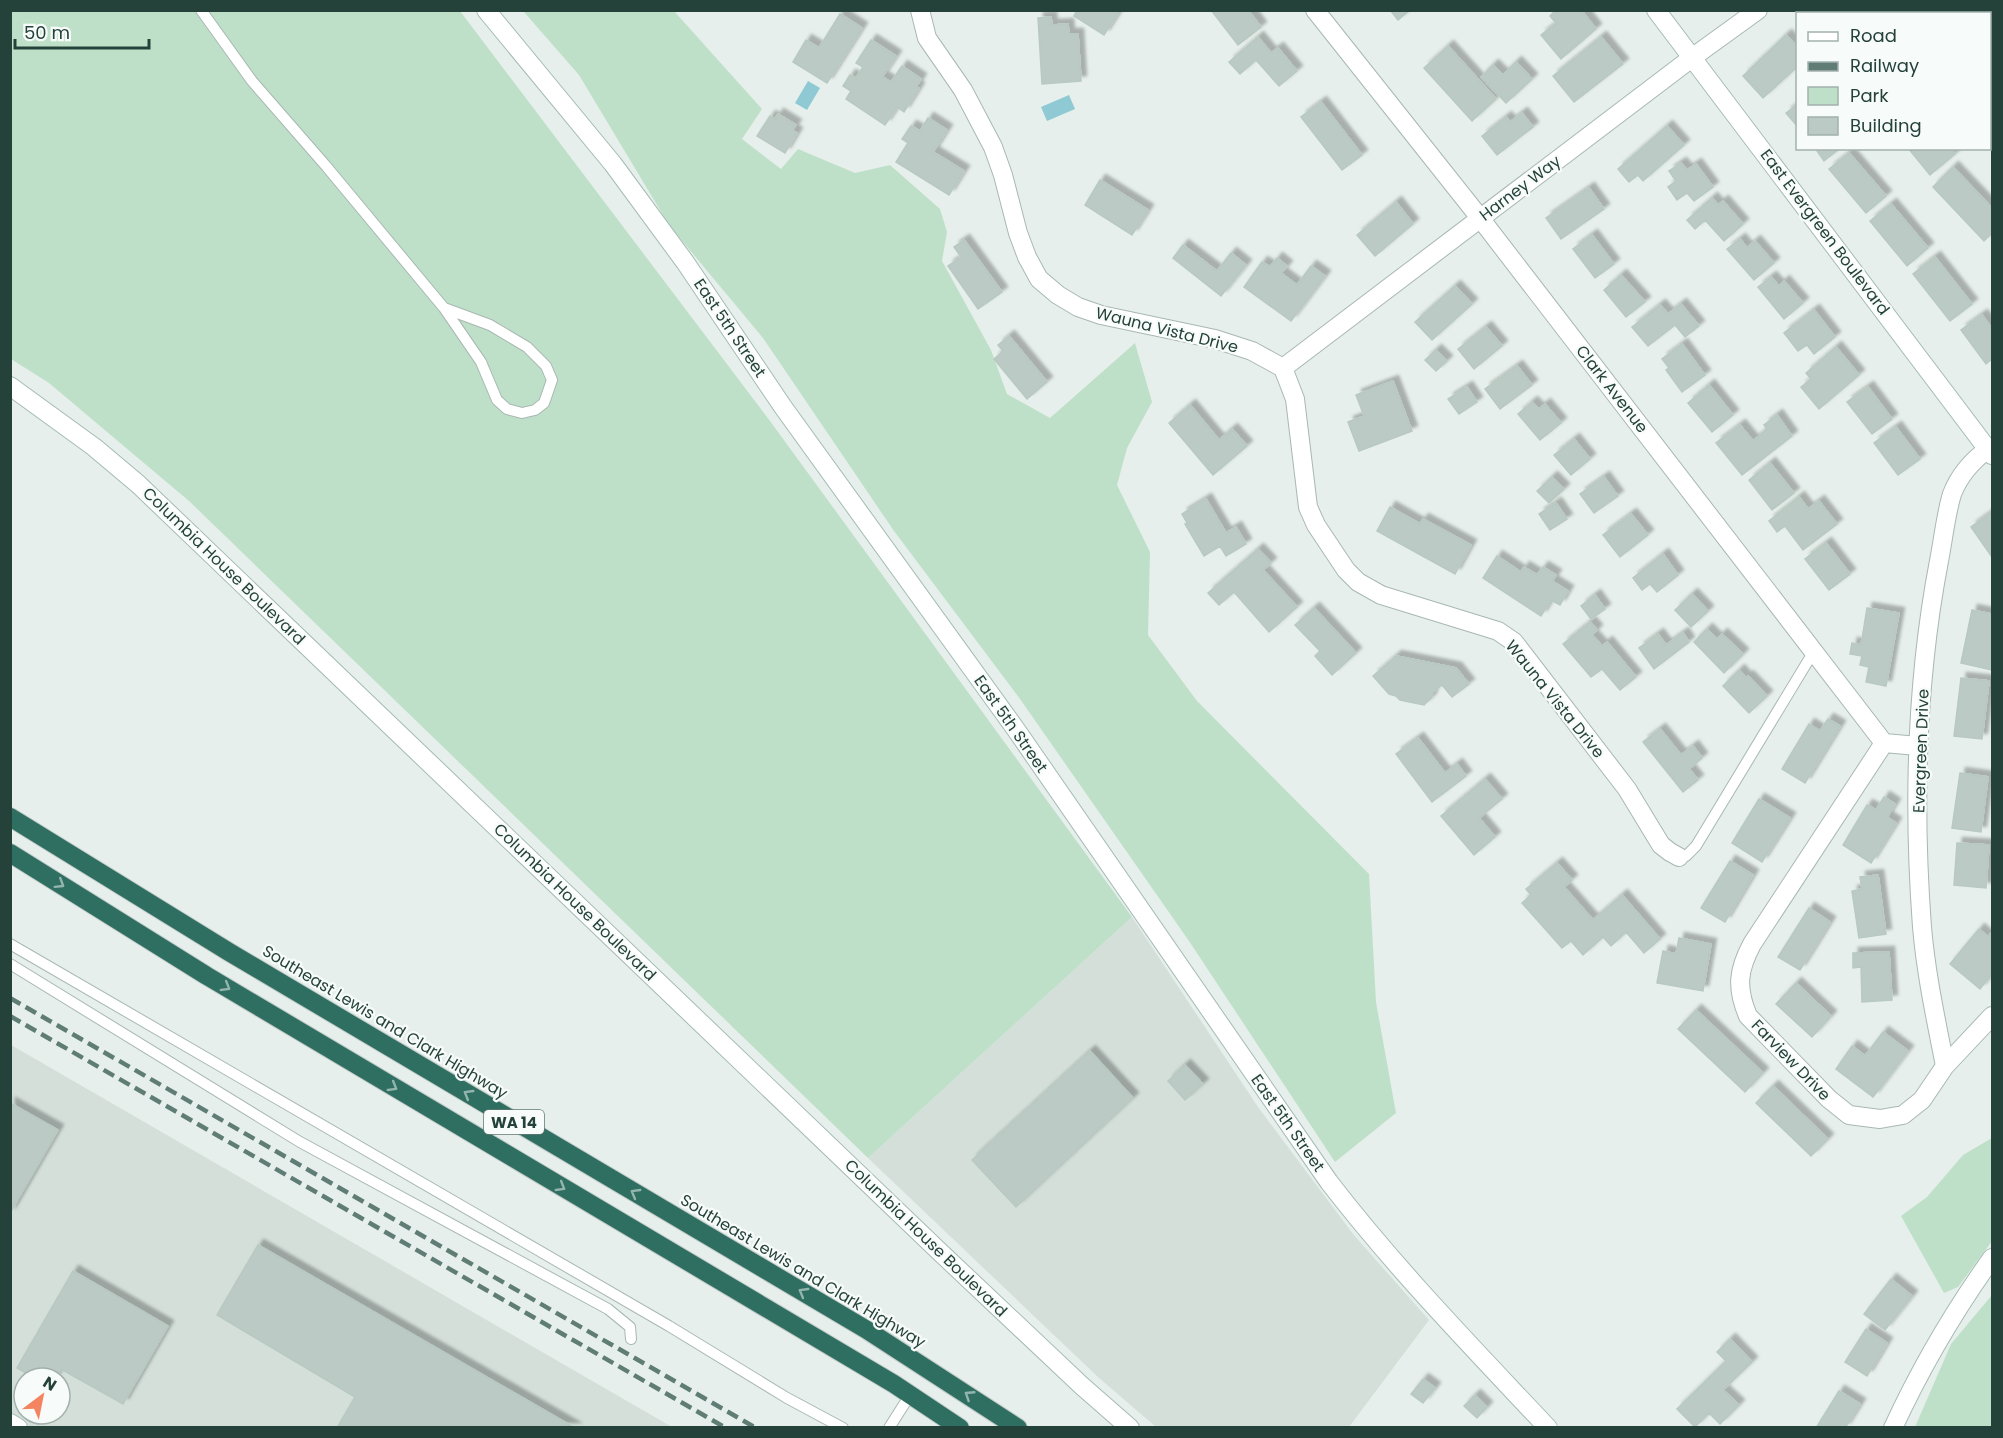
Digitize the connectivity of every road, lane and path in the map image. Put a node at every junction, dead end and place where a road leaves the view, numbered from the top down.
1 (201, 10) edge
2 (486, 10) edge
3 (920, 10) edge
4 (1315, 10) edge
5 (1656, 10) edge
6 (1758, 10) edge
7 (1693, 57) junction
8 (1480, 218) junction
9 (444, 308) junction
10 (1283, 368) junction
11 (10, 386) edge
12 (1990, 452) edge
13 (1814, 651) junction
14 (1884, 743) junction
15 (1918, 746) junction
16 (10, 817) edge
17 (10, 853) edge
18 (1679, 857) joint
19 (10, 944) edge
20 (10, 964) edge
21 (1992, 1016) edge
22 (1945, 1066) junction
23 (1992, 1258) edge
24 (631, 1339) dead end
25 (910, 1395) junction
26 (10, 1423) edge
27 (18, 1428) edge
28 (843, 1428) edge
29 (889, 1428) edge
30 (960, 1428) edge
31 (1018, 1428) edge
32 (1130, 1428) edge
33 (1548, 1428) edge
34 (1893, 1428) edge

1 - 9 lane
2 - 33 street, East 5th Street
3 - 10 street, Wauna Vista Drive
4 - 8 street, Clark Avenue
5 - 7 street, East Evergreen Boulevard
6 - 7 street, Harney Way
7 - 8 street, Harney Way
7 - 12 street, East Evergreen Boulevard
8 - 10 street, Harney Way
8 - 13 street, Clark Avenue
9 - 9 lane
10 - 18 street, Wauna Vista Drive
11 - 32 street, Columbia House Boulevard
12 - 15 street, Evergreen Drive
13 - 14 street, Clark Avenue
13 - 18 lane
14 - 15 street
14 - 22 street, Farview Drive
15 - 22 street, Evergreen Drive
31 -> 16 highway, Southeast Lewis and Clark Highway / WA 14
17 -> 25 highway, WA 14
19 - 28 lane
20 - 24 lane
21 - 22 street, Farview Drive
23 - 34 street
25 - 29 lane
25 - 30 highway, WA 14
26 - 27 street

